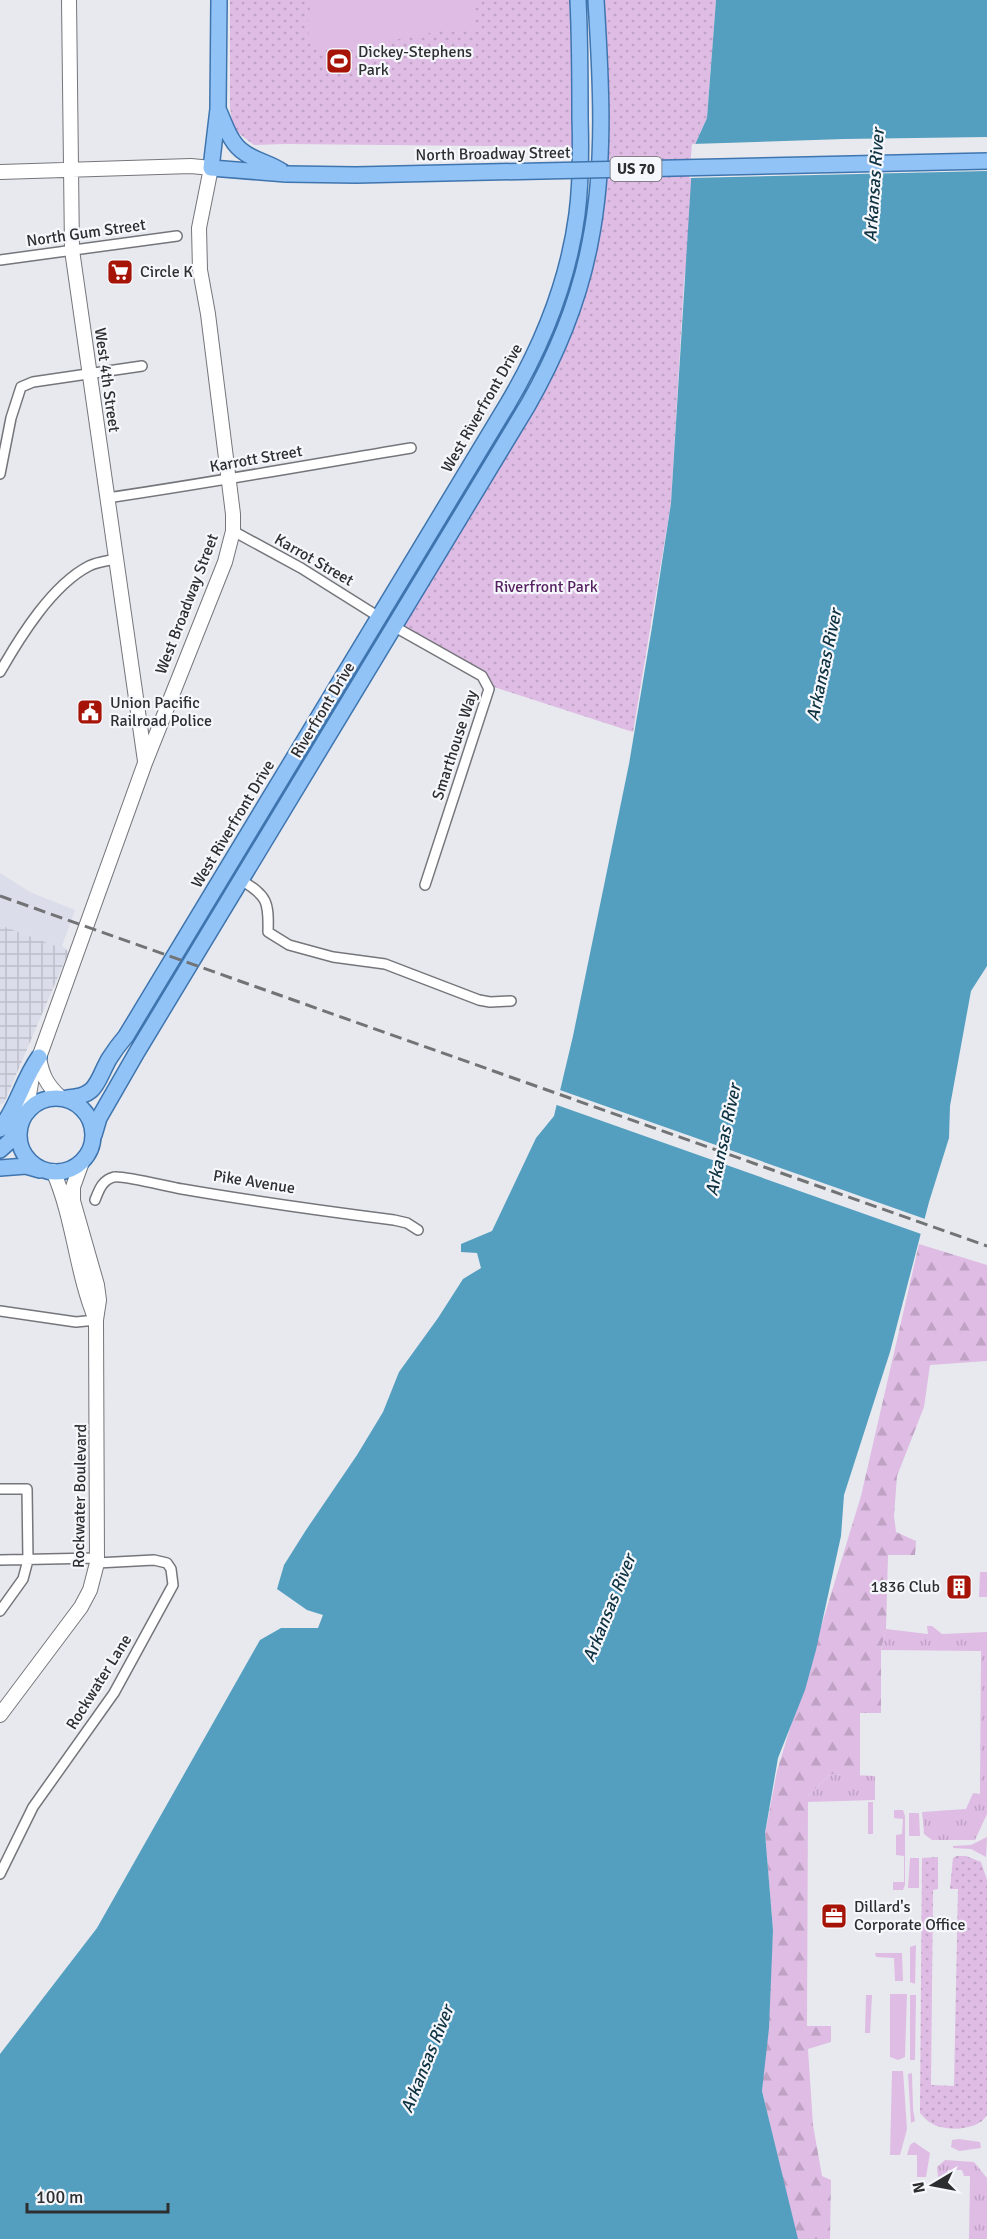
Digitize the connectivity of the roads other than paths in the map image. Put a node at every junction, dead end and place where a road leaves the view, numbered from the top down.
1 (69, 0) edge
2 (219, 0) edge
3 (578, 0) edge
4 (596, 0) edge
5 (218, 109) junction
6 (987, 161) edge
7 (211, 168) junction
8 (70, 171) junction
9 (0, 172) edge
10 (285, 174) junction
11 (177, 236) dead end
12 (72, 250) junction
13 (0, 260) edge
14 (142, 366) dead end
15 (89, 374) junction
16 (411, 448) dead end
17 (0, 474) edge
18 (229, 479) junction
19 (107, 498) junction
20 (233, 531) junction
21 (116, 559) junction
22 (379, 617) junction
23 (395, 627) junction
24 (0, 672) edge
25 (145, 763) junction
26 (241, 880) junction
27 (425, 885) dead end
28 (511, 1001) dead end
29 (39, 1057) junction
30 (63, 1098) junction
31 (24, 1117) junction
32 (0, 1129) edge
33 (94, 1135) junction
34 (0, 1150) edge
35 (82, 1161) junction
36 (0, 1168) edge
37 (49, 1171) junction
38 (95, 1200) dead end
39 (418, 1230) dead end
40 (0, 1311) edge
41 (96, 1320) junction
42 (0, 1489) edge
43 (0, 1560) edge
44 (28, 1560) junction
45 (97, 1561) junction
46 (0, 1611) edge
47 (0, 1715) edge
48 (0, 1874) edge

1 - 8 street, West 4th Street
2 - 5 main road, West Broadway Street / US 70
3 - 22 main road, West Riverfront Drive
4 - 23 main road, Riverfront Drive
5 - 7 main road, West Broadway Street / US 70
5 - 10 main road, US 70
6 - 10 main road, North Broadway Street / US 70, bridge
7 - 8 street, North Broadway Street
7 - 10 main road, North Broadway Street / US 70
7 - 18 street, West Broadway Street
8 - 9 street, North Broadway Street
8 - 12 street, West 4th Street
11 - 12 street, North Gum Street
12 - 13 street, North Gum Street
12 - 15 street, West 4th Street
14 - 15 street
15 - 17 street
15 - 19 street, West 4th Street
16 - 18 street, Karrott Street
18 - 19 street, Karrott Street
18 - 20 street, West Broadway Street
19 - 21 street, West 4th Street
20 - 22 street, Karrot Street
20 - 25 street, West Broadway Street
21 - 24 street
21 - 25 street, West 4th Street
22 - 23 main road
22 - 30 main road, West Riverfront Drive
23 - 26 main road, Riverfront Drive
23 - 27 street, Smarthouse Way
25 - 29 street, West Broadway Street
26 - 28 street
26 - 33 main road, Riverfront Drive
29 - 30 street
29 - 31 street, West Broadway Street
29 - 32 main road
30 - 31 main road
30 - 33 main road
31 - 34 main road
31 - 37 main road
33 - 35 main road
35 - 37 main road
35 - 41 street, Rockwater Boulevard
36 - 37 main road
37 - 41 street, Rockwater Boulevard
38 - 39 street, Pike Avenue
40 - 41 street
41 - 45 street, Rockwater Boulevard
42 - 44 street
43 - 44 street
44 - 45 street
44 - 46 street
45 - 47 street, Rockwater Boulevard
45 - 48 street, Rockwater Lane

